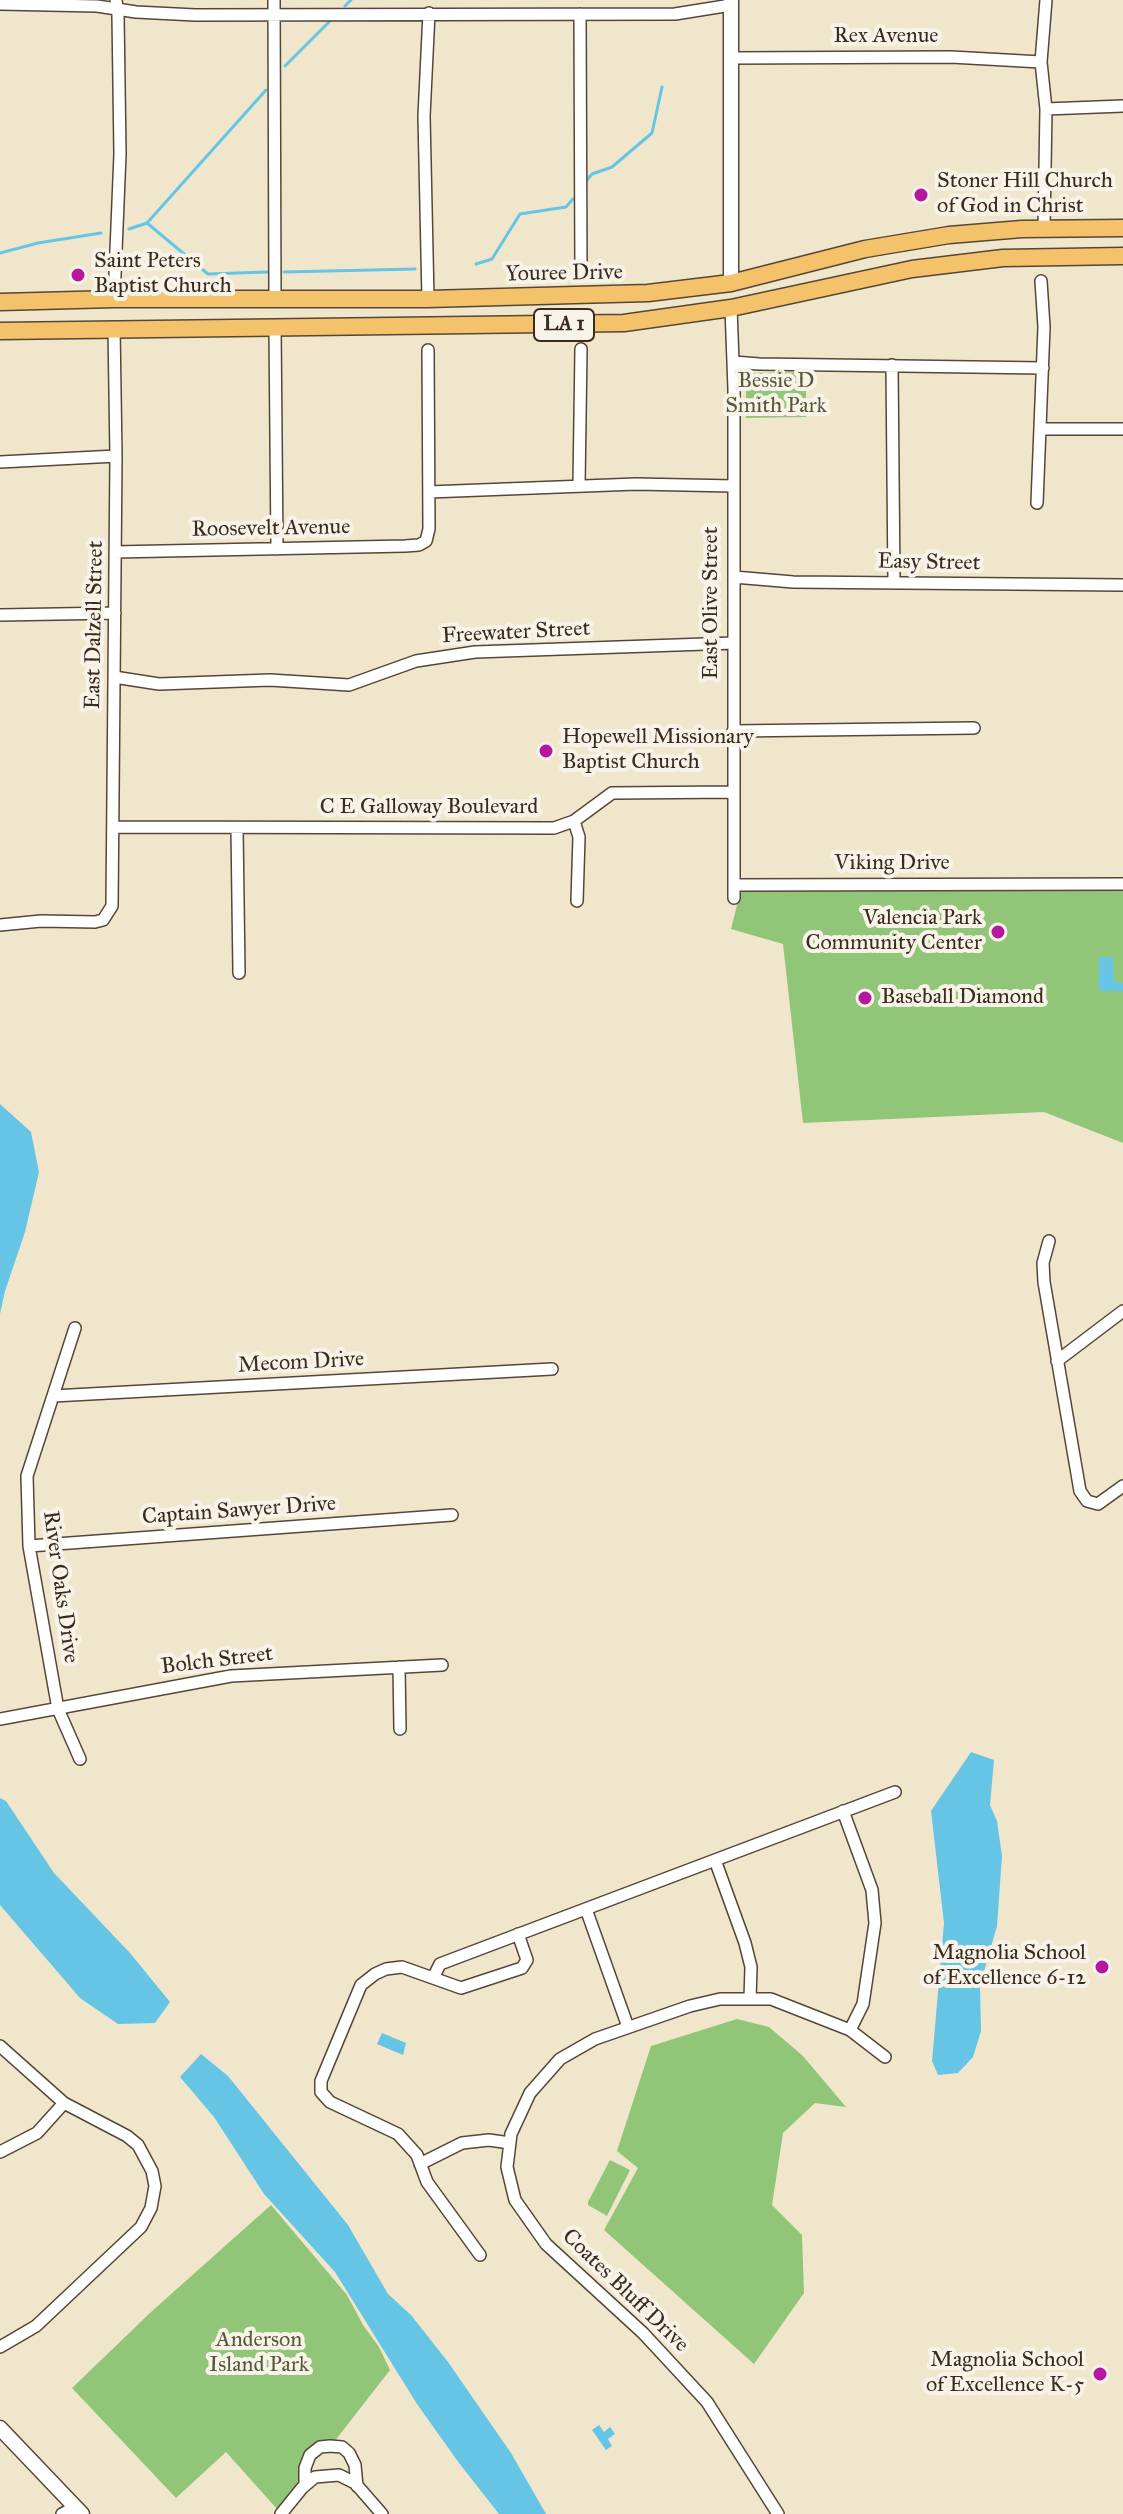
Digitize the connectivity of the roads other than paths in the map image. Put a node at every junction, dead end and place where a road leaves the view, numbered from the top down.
1 (274, 0) edge
2 (1046, 0) edge
3 (731, 2) edge
4 (0, 4) edge
5 (117, 4) edge
6 (429, 13) junction
7 (580, 14) junction
8 (274, 15) junction
9 (731, 58) junction
10 (1041, 62) junction
11 (1123, 106) edge
12 (1046, 109) junction
13 (1123, 228) edge
14 (1044, 229) junction
15 (1123, 256) edge
16 (581, 275) dead end
17 (1041, 281) dead end
18 (731, 283) junction
19 (114, 299) junction
20 (275, 299) junction
21 (428, 299) junction
22 (0, 302) edge
23 (731, 308) junction
24 (275, 327) junction
25 (114, 328) junction
26 (0, 331) edge
27 (581, 349) dead end
28 (428, 350) dead end
29 (734, 362) junction
30 (892, 365) junction
31 (1043, 368) junction
32 (1041, 429) junction
33 (1123, 429) edge
34 (116, 456) junction
35 (0, 462) edge
36 (579, 485) junction
37 (734, 486) junction
38 (429, 492) junction
39 (1037, 503) dead end
40 (277, 549) junction
41 (115, 552) junction
42 (734, 577) junction
43 (894, 583) junction
44 (1123, 585) edge
45 (115, 613) junction
46 (0, 615) edge
47 (734, 643) junction
48 (114, 677) junction
49 (974, 728) dead end
50 (733, 731) junction
51 (734, 792) junction
52 (574, 821) junction
53 (113, 827) junction
54 (237, 828) junction
55 (1123, 884) edge
56 (734, 885) junction
57 (734, 898) dead end
58 (577, 901) dead end
59 (0, 925) edge
60 (239, 973) dead end
61 (1049, 1241) dead end
62 (1123, 1311) edge
63 (75, 1328) dead end
64 (1057, 1361) junction
65 (552, 1369) dead end
66 (53, 1396) junction
67 (1123, 1486) edge
68 (452, 1515) dead end
69 (29, 1546) junction
70 (442, 1665) dead end
71 (399, 1667) junction
72 (58, 1709) junction
73 (0, 1719) edge
74 (400, 1729) dead end
75 (80, 1759) dead end
76 (895, 1792) dead end
77 (843, 1811) junction
78 (715, 1860) junction
79 (586, 1909) junction
80 (518, 1934) junction
81 (433, 1978) junction
82 (750, 1999) junction
83 (628, 2027) junction
84 (850, 2030) junction
85 (0, 2046) edge
86 (885, 2057) dead end
87 (64, 2103) junction
88 (510, 2143) junction
89 (0, 2152) edge
90 (420, 2164) junction
91 (480, 2255) dead end
92 (0, 2347) edge
93 (0, 2428) edge
94 (305, 2485) junction
95 (356, 2485) junction
96 (73, 2512) edge
97 (281, 2514) edge
98 (382, 2514) edge
99 (778, 2514) edge

1 - 8 street
2 - 10 street
3 - 7 street
3 - 9 street
4 - 5 street
5 - 8 street
5 - 19 street
6 - 7 street
6 - 8 street
6 - 21 street
7 - 16 street
8 - 20 street
9 - 10 street, Rex Avenue
9 - 18 street
10 - 12 street
11 - 12 street
12 - 14 street
13 - 14 main road, Youree Drive / LA 1
14 - 18 main road, Youree Drive / LA 1
15 - 23 main road, LA 1
17 - 31 street
18 - 21 main road, Youree Drive / LA 1
18 - 23 main road
19 - 20 main road, Youree Drive / LA 1
19 - 22 main road, Youree Drive / LA 1
19 - 25 main road
20 - 21 main road, Youree Drive / LA 1
23 - 24 main road, LA 1
23 - 29 street, East Olive Street
24 - 25 main road, LA 1
24 - 40 street
25 - 26 main road, LA 1
25 - 34 street, East Dalzell Street
27 - 36 street
28 - 38 street
29 - 30 street
29 - 37 street, East Olive Street
30 - 31 street
30 - 43 street
31 - 32 street
32 - 33 street
32 - 39 street
34 - 35 street
34 - 41 street, East Dalzell Street
36 - 37 street
36 - 38 street
37 - 42 street, East Olive Street
38 - 40 street, Roosevelt Avenue
40 - 41 street, Roosevelt Avenue
41 - 45 street, East Dalzell Street
42 - 43 street, Easy Street
42 - 47 street, East Olive Street
43 - 44 street, Easy Street
45 - 46 street
45 - 48 street, East Dalzell Street
47 - 48 street, Freewater Street
47 - 50 street, East Olive Street
48 - 53 street, East Dalzell Street
49 - 50 street
50 - 51 street, East Olive Street
51 - 52 street, C E Galloway Boulevard
51 - 56 street, East Olive Street
52 - 54 street, C E Galloway Boulevard
52 - 58 street
53 - 54 street, C E Galloway Boulevard
53 - 59 street, East Dalzell Street
54 - 60 street
55 - 56 street, Viking Drive
56 - 57 street, East Olive Street
61 - 64 street
62 - 64 street
63 - 66 street, River Oaks Drive
64 - 67 street
65 - 66 street, Mecom Drive
66 - 69 street, River Oaks Drive
68 - 69 street, Captain Sawyer Drive
69 - 72 street, River Oaks Drive
70 - 71 street, Bolch Street
71 - 72 street, Bolch Street
71 - 74 street
72 - 73 street, Bolch Street
72 - 75 street, River Oaks Drive
76 - 77 street
77 - 78 street
77 - 84 street
78 - 79 street
78 - 82 street
79 - 80 street
79 - 83 street
80 - 81 street
80 - 81 street
81 - 90 street
82 - 83 street, Coates Bluff Drive
82 - 84 street, Coates Bluff Drive
83 - 88 street, Coates Bluff Drive
84 - 86 street, Coates Bluff Drive
85 - 87 street
87 - 89 street
87 - 92 street
88 - 90 street
88 - 99 street, Coates Bluff Drive
90 - 91 street
93 - 96 street
94 - 95 street
94 - 95 street
94 - 97 street
95 - 98 street

